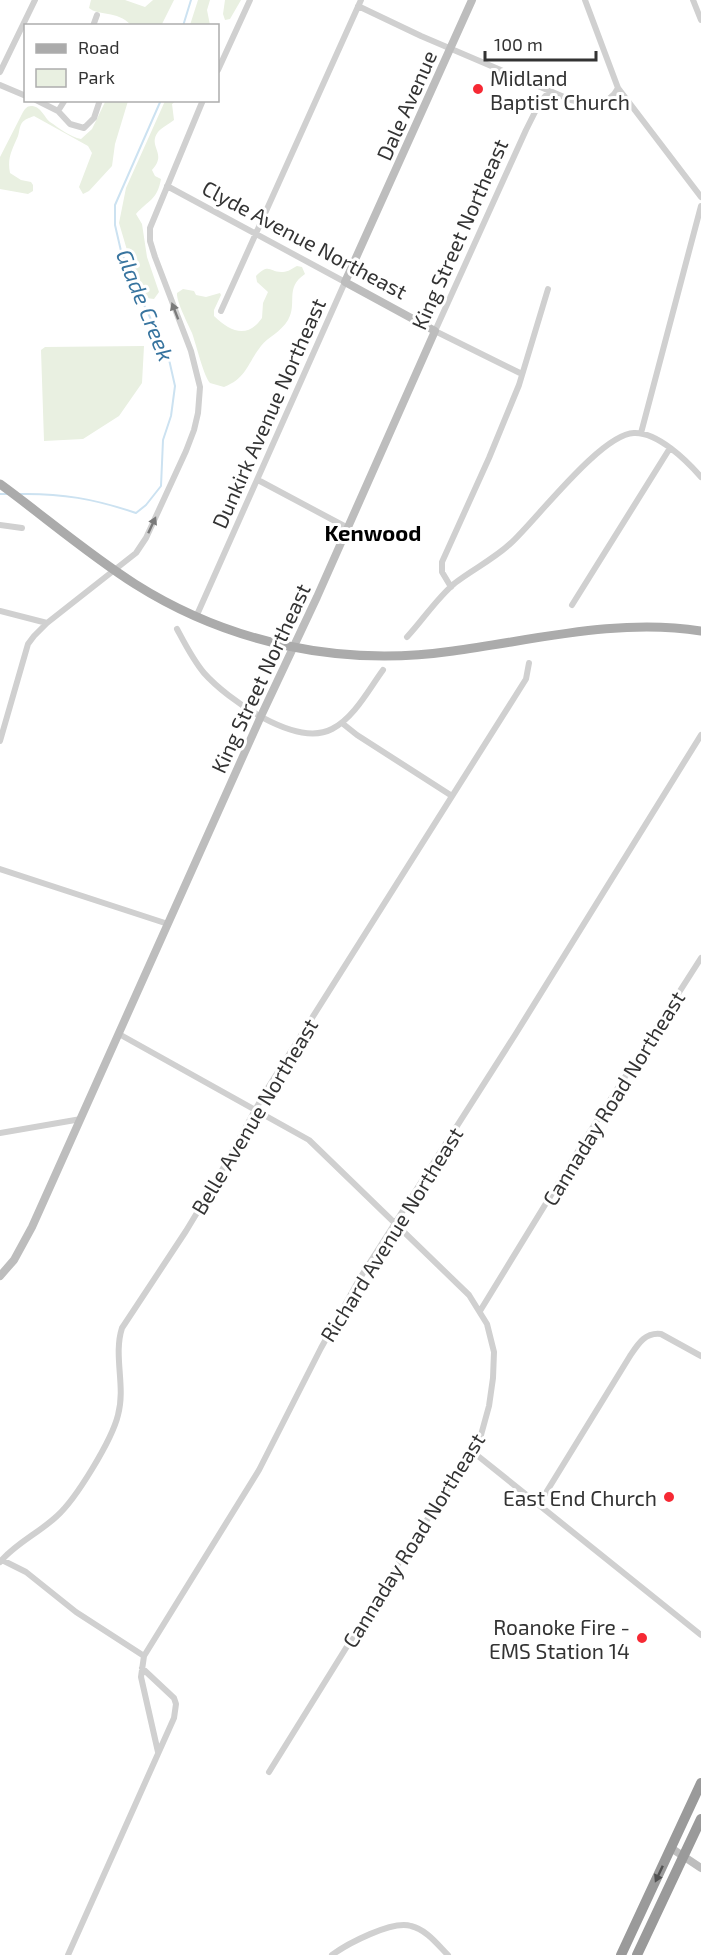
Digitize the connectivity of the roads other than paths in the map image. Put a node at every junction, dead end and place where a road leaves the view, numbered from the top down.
1 (35, 0) edge
2 (250, 0) edge
3 (585, 0) edge
4 (693, 0) edge
5 (469, 2) edge
6 (359, 3) edge
7 (97, 15) dead end
8 (701, 21) edge
9 (94, 24) edge
10 (450, 49) junction
11 (219, 68) edge
12 (0, 72) edge
13 (0, 85) edge
14 (618, 88) junction
15 (549, 92) junction
16 (24, 95) edge
17 (40, 102) edge
18 (65, 102) edge
19 (99, 102) edge
20 (202, 103) edge
21 (58, 111) junction
22 (166, 186) junction
23 (701, 197) edge
24 (701, 206) edge
25 (371, 224) joint
26 (256, 234) junction
27 (345, 282) junction
28 (548, 289) dead end
29 (221, 312) dead end
30 (435, 331) junction
31 (522, 374) junction
32 (641, 433) junction
33 (670, 448) junction
34 (701, 477) edge
35 (258, 480) junction
36 (0, 483) edge
37 (0, 525) edge
38 (22, 528) dead end
39 (348, 528) junction
40 (116, 570) junction
41 (451, 587) junction
42 (572, 605) dead end
43 (0, 611) edge
44 (196, 617) junction
45 (47, 623) junction
46 (177, 629) dead end
47 (701, 631) edge
48 (407, 637) dead end
49 (294, 648) junction
50 (528, 663) dead end
51 (383, 670) dead end
52 (261, 716) junction
53 (342, 723) junction
54 (701, 735) edge
55 (0, 741) edge
56 (452, 796) junction
57 (0, 869) edge
58 (168, 924) junction
59 (701, 958) edge
60 (119, 1034) junction
61 (255, 1110) junction
62 (81, 1119) junction
63 (0, 1133) edge
64 (395, 1224) junction
65 (0, 1276) edge
66 (480, 1311) junction
67 (701, 1356) edge
68 (473, 1452) junction
69 (539, 1504) junction
70 (1, 1561) edge
71 (701, 1635) edge
72 (144, 1656) junction
73 (141, 1668) junction
74 (158, 1752) junction
75 (269, 1772) dead end
76 (701, 1783) edge
77 (701, 1819) edge
78 (670, 1848) junction
79 (683, 1857) junction
80 (701, 1868) edge
81 (68, 1955) edge
82 (332, 1955) edge
83 (448, 1955) edge
84 (621, 1955) edge
85 (638, 1955) edge

1 - 12 street
2 - 11 street
3 - 14 street
4 - 8 street
5 - 10 street, Dale Avenue
6 - 10 street
6 - 26 street
7 - 9 street
10 - 15 street
10 - 25 street, Dale Avenue
13 - 16 street
14 - 15 street
14 - 23 street
15 - 30 street, King Street Northeast
17 - 21 street
18 - 21 street
19 - 21 street
20 - 22 street
22 - 26 street, Clyde Avenue Northeast
40 -> 22 street
24 - 32 street
25 - 27 street, Dunkirk Avenue Northeast
26 - 27 street, Clyde Avenue Northeast
26 - 29 street
27 - 30 street, Clyde Avenue Northeast
27 - 35 street, Dunkirk Avenue Northeast
28 - 31 street
30 - 31 street, Clyde Avenue Northeast
30 - 39 street, King Street Northeast
31 - 41 street
32 - 33 street
32 - 41 street
33 - 34 street
33 - 42 street
35 - 39 street
35 - 44 street, Dunkirk Avenue Northeast
36 - 40 main road
37 - 38 street
39 - 49 street, King Street Northeast
40 - 44 main road
40 - 45 street
41 - 48 street
43 - 45 street
44 - 49 main road
45 - 55 street
46 - 52 street
47 - 49 main road
49 - 52 street, King Street Northeast
50 - 56 street, Belle Avenue Northeast
51 - 53 street
52 - 53 street
52 - 58 street, King Street Northeast
53 - 56 street
54 - 64 street, Richard Avenue Northeast
56 - 61 street, Belle Avenue Northeast
57 - 58 street
58 - 60 street, King Street Northeast
59 - 66 street, Cannaday Road Northeast
60 - 61 street
60 - 62 street, King Street Northeast
61 - 64 street
61 - 70 street, Belle Avenue Northeast
62 - 63 street
62 - 65 street, King Street Northeast
64 - 66 street
64 - 72 street, Richard Avenue Northeast
66 - 68 street, Cannaday Road Northeast
67 - 69 street
68 - 69 street
68 - 75 street, Cannaday Road Northeast
69 - 71 street
70 - 72 street
72 - 73 street, Richard Avenue Northeast
73 - 74 street, Richard Avenue Northeast
73 - 74 street
74 - 81 street
76 - 78 highway
77 - 79 highway
78 - 79 street
78 -> 84 highway
79 - 80 street
79 - 85 highway
82 - 83 street

